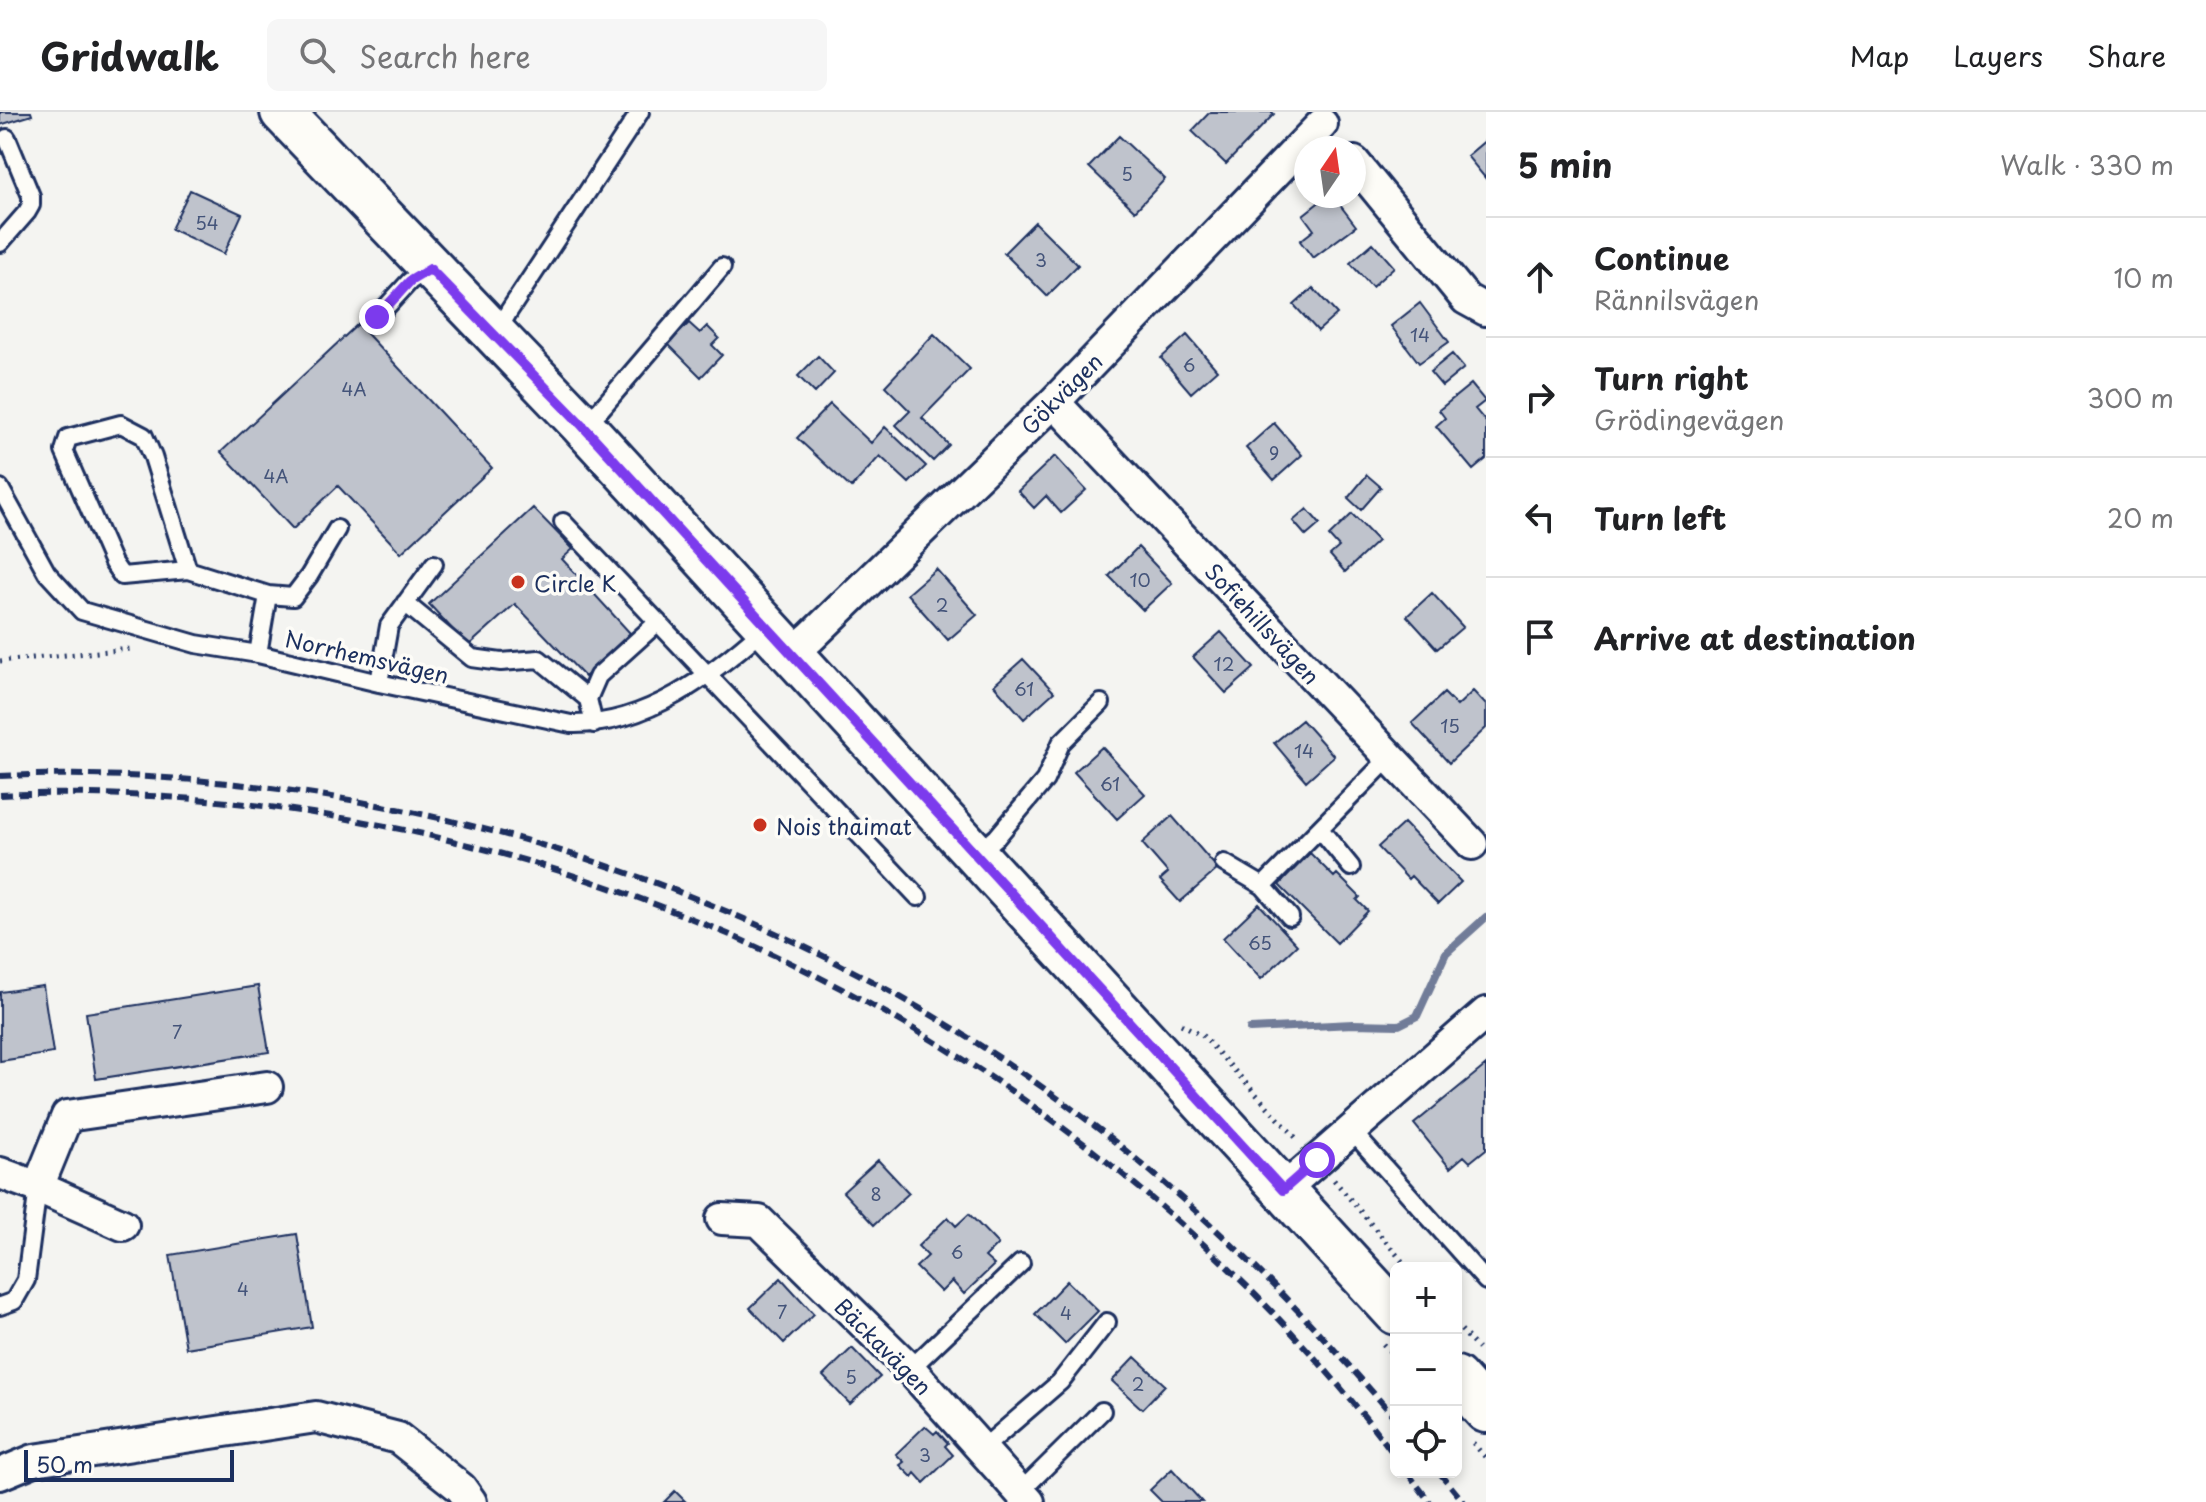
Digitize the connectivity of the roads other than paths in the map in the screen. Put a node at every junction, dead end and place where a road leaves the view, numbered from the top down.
1 (282, 112) edge
2 (640, 112) edge
3 (1317, 118) edge
4 (1332, 136) edge
5 (7, 138) dead end
6 (1366, 177) edge
7 (0, 243) edge
8 (722, 267) dead end
9 (430, 269) junction
10 (1486, 310) edge
11 (377, 317) dead end
12 (495, 336) junction
13 (1054, 402) junction
14 (582, 425) junction
15 (0, 488) edge
16 (563, 522) dead end
17 (337, 529) dead end
18 (434, 564) dead end
19 (188, 570) junction
20 (268, 595) junction
21 (405, 603) junction
22 (658, 622) junction
23 (778, 640) junction
24 (258, 654) junction
25 (706, 674) junction
26 (379, 683) junction
27 (588, 699) junction
28 (1101, 703) dead end
29 (594, 724) junction
30 (1390, 757) junction
31 (1320, 829) junction
32 (1472, 844) dead end
33 (976, 855) junction
34 (1224, 863) dead end
35 (1351, 867) dead end
36 (1263, 886) junction
37 (918, 897) dead end
38 (1290, 917) dead end
39 (1486, 1013) edge
40 (267, 1087) dead end
41 (1351, 1130) junction
42 (0, 1173) edge
43 (38, 1187) junction
44 (1283, 1190) junction
45 (722, 1219) dead end
46 (123, 1225) dead end
47 (1021, 1263) dead end
48 (1486, 1281) edge
49 (0, 1306) edge
50 (1390, 1306) edge
51 (1107, 1322) dead end
52 (910, 1369) junction
53 (1462, 1385) edge
54 (1102, 1411) dead end
55 (1486, 1411) edge
56 (981, 1450) junction
57 (0, 1474) edge
58 (1024, 1497) edge
59 (471, 1502) edge

1 - 9 street
2 - 12 lane
3 - 4 street
3 - 13 street, Gökvägen
5 - 7 lane
6 - 10 street
8 - 14 lane
9 - 11 lane
9 - 12 street
12 - 14 street
13 - 23 street, Gökvägen
13 - 30 street, Sofiehillsvägen
14 - 23 street
15 - 24 lane, Norrhemsvägen
16 - 22 lane
17 - 20 lane
18 - 21 lane
19 - 19 lane
19 - 20 lane
20 - 24 lane
21 - 26 lane
21 - 27 lane
22 - 25 lane
22 - 27 lane
23 - 25 lane, Norrhemsvägen
23 - 33 street
24 - 26 lane, Norrhemsvägen
25 - 29 lane, Norrhemsvägen
25 - 37 lane
26 - 29 lane, Norrhemsvägen
27 - 29 lane
28 - 33 lane
30 - 31 lane
30 - 32 street, Sofiehillsvägen
31 - 35 lane
31 - 36 lane
33 - 44 street
34 - 36 lane
36 - 38 lane
39 - 41 street
40 - 43 street
41 - 44 street
41 - 48 lane
42 - 43 street
43 - 46 street
43 - 49 lane
44 - 50 street
45 - 52 street, Bäckavägen
47 - 52 lane
51 - 56 lane
52 - 56 street, Bäckavägen
53 - 55 street
54 - 58 lane
56 - 58 street, Bäckavägen
57 - 59 street

